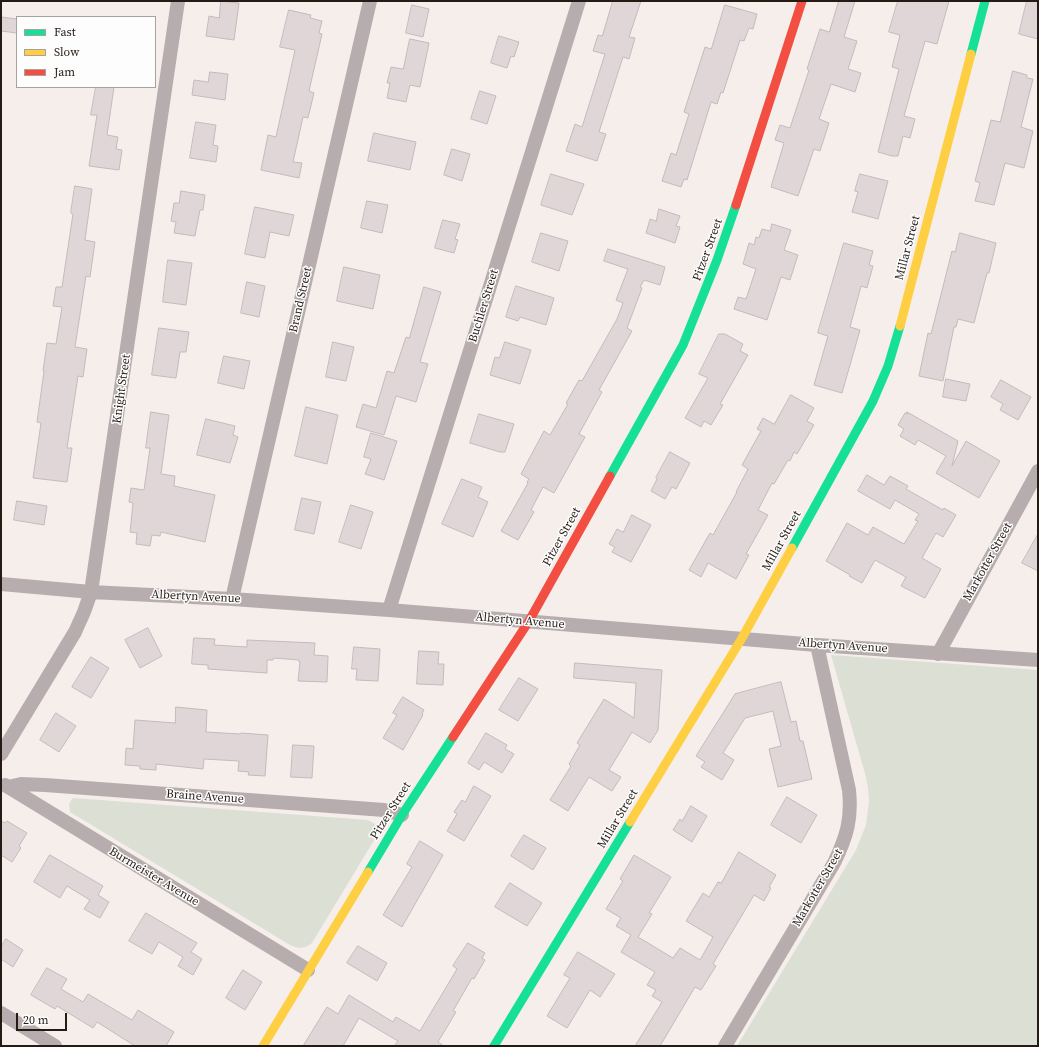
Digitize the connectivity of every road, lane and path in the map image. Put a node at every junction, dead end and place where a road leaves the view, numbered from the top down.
1 (178, 1) edge
2 (370, 1) edge
3 (579, 1) edge
4 (802, 1) edge
5 (985, 1) edge
6 (1038, 471) edge
7 (1, 584) edge
8 (91, 592) junction
9 (232, 599) junction
10 (389, 610) junction
11 (528, 621) junction
12 (742, 638) junction
13 (817, 645) junction
14 (938, 654) junction
15 (1038, 660) edge
16 (1, 754) edge
17 (4, 785) edge
18 (402, 815) junction
19 (308, 970) junction
20 (1, 1014) edge
21 (50, 1045) edge
22 (263, 1046) edge
23 (494, 1046) edge
24 (725, 1046) edge

1 - 8 street, Knight Street
2 - 9 street, Brand Street
3 - 10 street, Buchler Street
4 - 11 street, Pitzer Street
5 - 12 street, Millar Street
6 - 14 street, Markotter Street
7 - 8 street, Albertyn Avenue
8 - 9 street, Albertyn Avenue
8 - 16 street, Knight Street
9 - 10 street, Albertyn Avenue
10 - 11 street, Albertyn Avenue
11 - 12 street, Albertyn Avenue
11 - 18 street, Pitzer Street
12 - 13 street, Albertyn Avenue
12 - 23 street, Millar Street
13 - 14 street, Albertyn Avenue
13 - 24 street, Markotter Street
14 - 15 street, Albertyn Avenue
17 - 18 street, Braine Avenue
17 - 19 street, Burmeister Avenue
18 - 19 street, Pitzer Street
19 - 22 street, Pitzer Street
20 - 21 street

